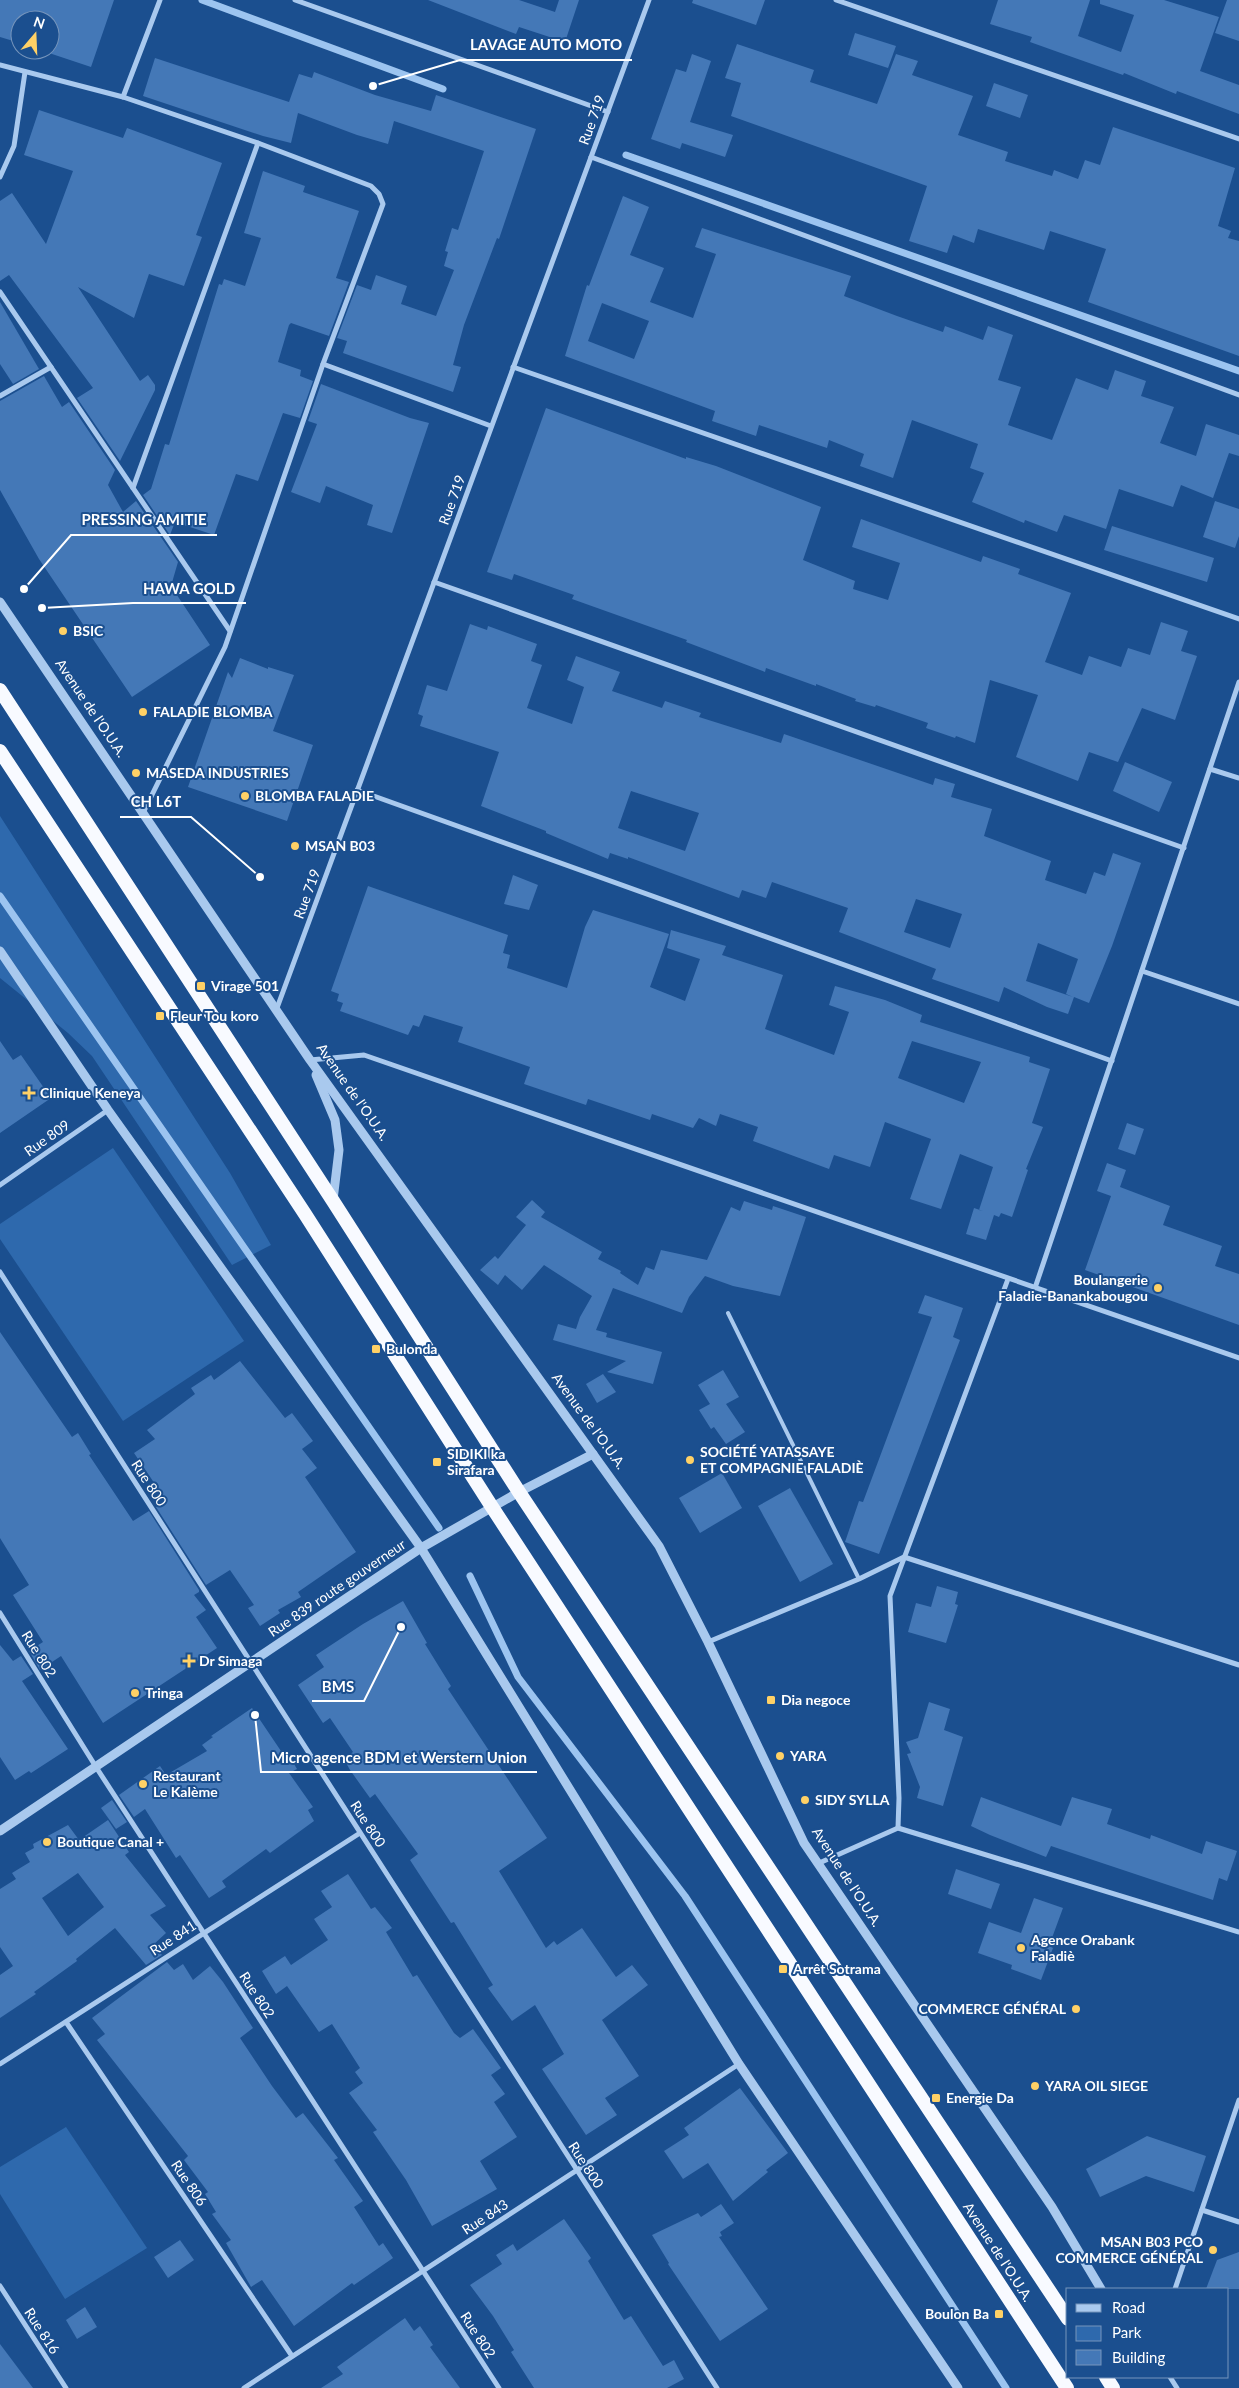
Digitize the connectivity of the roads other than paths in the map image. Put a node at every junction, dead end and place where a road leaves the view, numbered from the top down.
1 (160, 0) edge
2 (296, 0) edge
3 (649, 0) edge
4 (836, 0) edge
5 (0, 65) edge
6 (26, 72) junction
7 (123, 97) junction
8 (608, 112) junction
9 (1239, 139) edge
10 (258, 143) junction
11 (591, 157) junction
12 (0, 177) edge
13 (0, 292) edge
14 (323, 364) junction
15 (51, 367) junction
16 (513, 367) junction
17 (1239, 395) edge
18 (0, 396) edge
19 (491, 426) junction
20 (133, 488) junction
21 (434, 582) junction
22 (0, 602) edge
23 (1239, 619) edge
24 (230, 631) junction
25 (1239, 682) edge
26 (0, 690) edge
27 (0, 751) edge
28 (1210, 769) junction
29 (1239, 778) edge
30 (357, 790) junction
31 (143, 814) junction
32 (1184, 848) junction
33 (0, 951) edge
34 (1142, 971) junction
35 (1239, 1004) edge
36 (276, 1008) junction
37 (310, 1060) junction
38 (1112, 1061) junction
39 (108, 1110) junction
40 (0, 1185) edge
41 (333, 1201) junction
42 (0, 1272) edge
43 (1008, 1279) junction
44 (1036, 1288) junction
45 (728, 1313) dead end
46 (1239, 1358) edge
47 (593, 1454) junction
48 (519, 1492) junction
49 (492, 1507) junction
50 (421, 1548) junction
51 (904, 1557) junction
52 (859, 1579) junction
53 (0, 1613) edge
54 (708, 1642) junction
55 (251, 1662) junction
56 (1239, 1665) edge
57 (96, 1768) junction
58 (898, 1828) junction
59 (0, 1831) edge
60 (360, 1833) junction
61 (817, 1864) junction
62 (203, 1932) junction
63 (1239, 1932) edge
64 (66, 2022) junction
65 (0, 2064) edge
66 (739, 2064) junction
67 (1239, 2100) edge
68 (577, 2170) junction
69 (1202, 2210) junction
70 (1239, 2222) edge
71 (423, 2271) junction
72 (0, 2286) edge
73 (1100, 2288) edge
74 (1175, 2288) edge
75 (1066, 2316) edge
76 (292, 2356) junction
77 (1107, 2378) edge
78 (66, 2388) edge
79 (244, 2388) edge
80 (499, 2388) edge
81 (717, 2388) edge
82 (958, 2388) edge
83 (1067, 2388) edge
84 (1115, 2388) edge

1 - 7 street
2 - 8 street
3 - 8 street, Rue 719
4 - 9 street
5 - 6 street
6 - 7 street
6 - 12 street
7 - 10 street
8 - 11 street, Rue 719
10 - 14 street
10 - 20 street
11 - 16 street, Rue 719
11 - 17 street
13 - 15 street
14 - 19 street
14 - 24 street
15 - 18 street
15 - 20 street
16 - 19 street, Rue 719
16 - 23 street
19 - 21 street, Rue 719
20 - 24 street
21 - 30 street, Rue 719
21 - 32 street
22 - 31 street, Avenue de l'O.U.A.
24 - 31 street
25 - 28 street
26 - 41 highway, Avenue de l'O.U.A.
27 - 49 highway, Avenue de l'O.U.A.
28 - 29 street
28 - 32 street
30 - 36 street, Rue 719
30 - 38 street
31 - 36 street, Avenue de l'O.U.A.
32 - 34 street
33 - 39 street
34 - 35 street
34 - 38 street
36 - 37 street, Avenue de l'O.U.A.
37 - 41 street
37 - 43 street
37 - 47 street, Avenue de l'O.U.A.
38 - 44 street
39 - 40 street, Rue 809
39 - 50 street
41 - 48 highway, Avenue de l'O.U.A.
42 - 55 street, Rue 800
43 - 44 street
43 - 51 street
44 - 46 street
45 - 52 lane
47 - 48 street, Rue 839 route gouverneur
47 - 54 street, Avenue de l'O.U.A.
48 - 49 street, Rue 839 route gouverneur
48 - 75 highway, Avenue de l'O.U.A.
49 - 50 street, Rue 839 route gouverneur
49 - 83 highway, Avenue de l'O.U.A.
50 - 55 street, Rue 839 route gouverneur
50 - 66 street
51 - 52 street
51 - 56 street
51 - 58 street
52 - 54 street
53 - 57 street, Rue 802
54 - 61 street, Avenue de l'O.U.A.
55 - 57 street, Rue 839 route gouverneur
55 - 60 street, Rue 800
57 - 59 street, Rue 839 route gouverneur
57 - 62 street, Rue 802
58 - 61 street
58 - 63 street
60 - 62 street, Rue 841
60 - 68 street, Rue 800
61 - 73 street, Avenue de l'O.U.A.
62 - 64 street, Rue 841
62 - 71 street, Rue 802
64 - 65 street, Rue 841
64 - 76 street, Rue 806
66 - 68 street, Rue 843
66 - 82 street
67 - 69 street
68 - 71 street, Rue 843
68 - 81 street, Rue 800
69 - 70 street
69 - 74 street
71 - 76 street, Rue 843
71 - 80 street, Rue 802
72 - 78 street, Rue 816
76 - 79 street, Rue 843
77 - 84 highway

